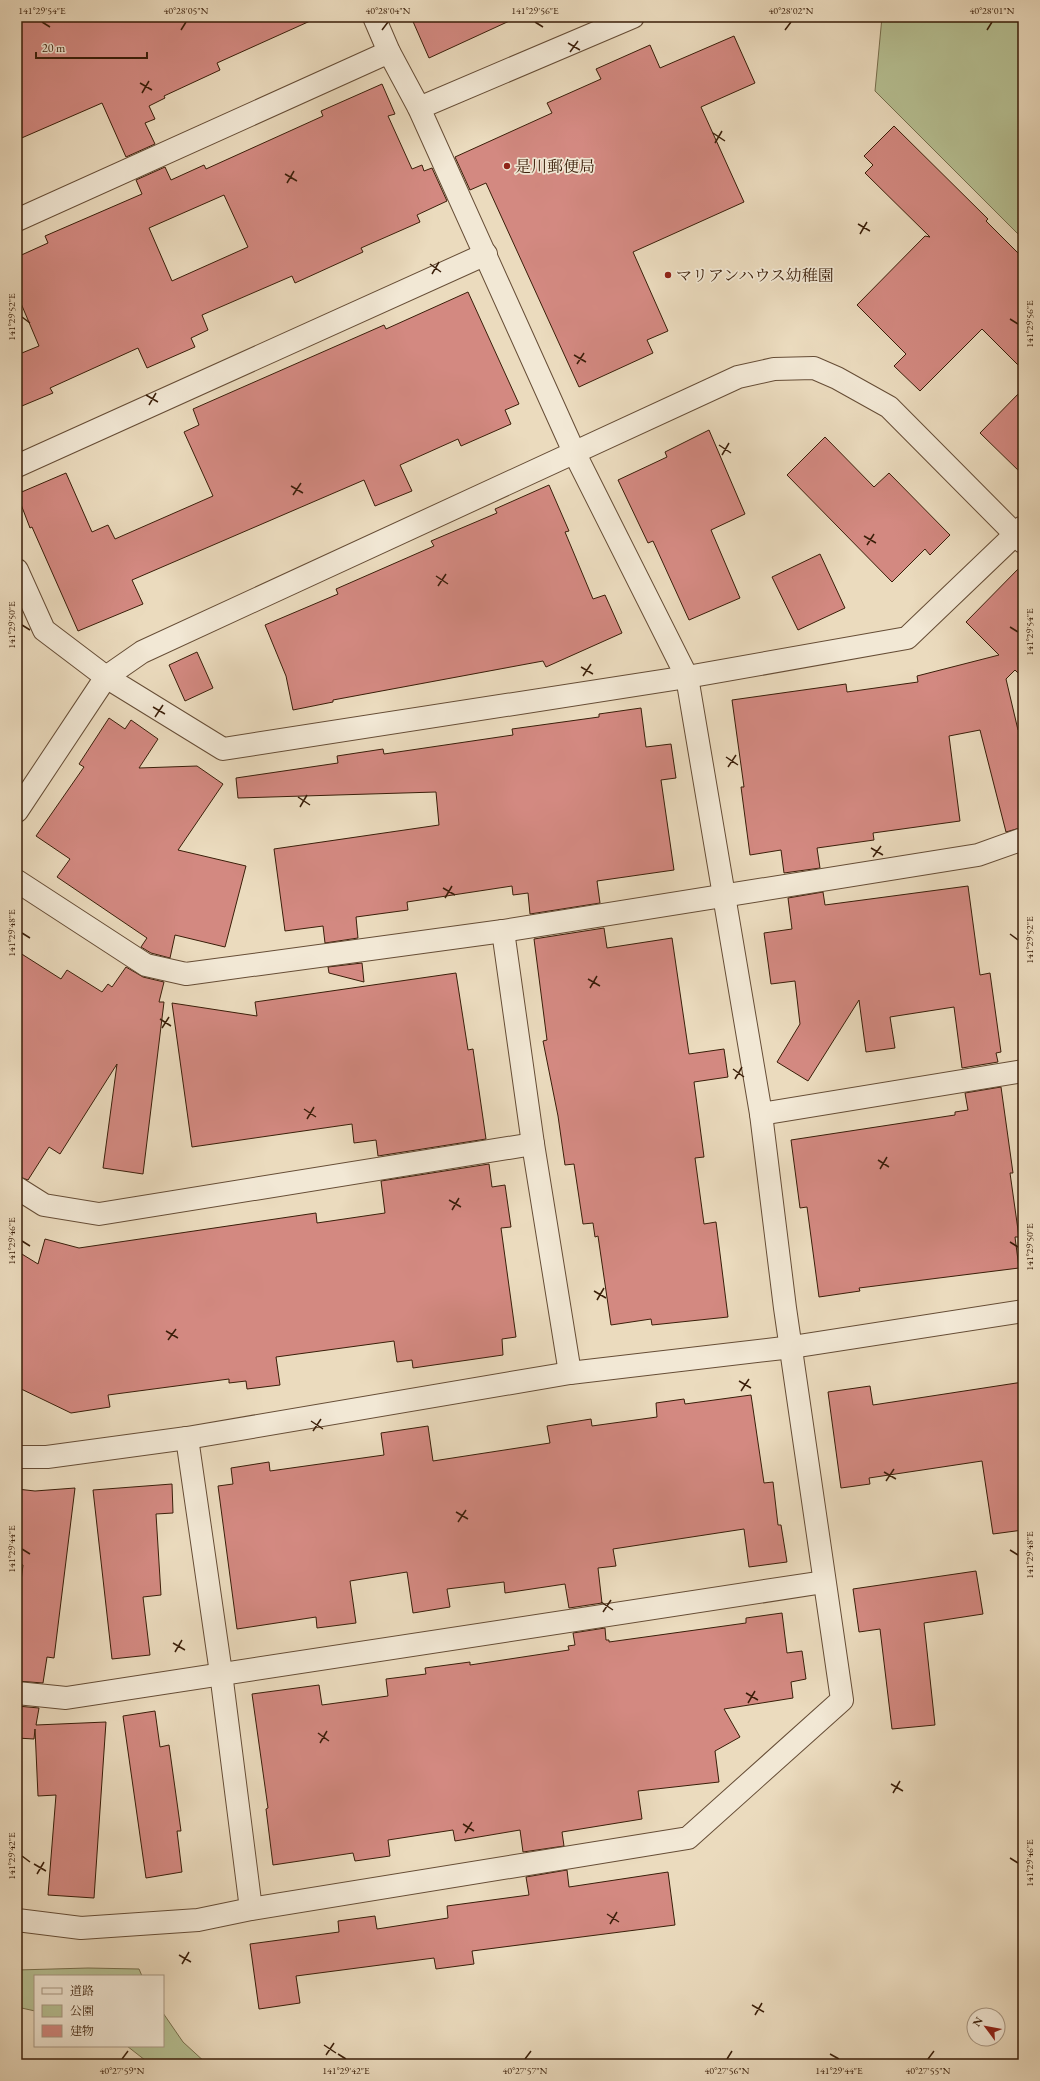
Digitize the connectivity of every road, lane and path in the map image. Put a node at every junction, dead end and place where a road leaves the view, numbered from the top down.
1 (374, 17) edge
2 (633, 17) edge
3 (389, 52) junction
4 (419, 108) junction
5 (17, 220) edge
6 (486, 254) junction
7 (574, 452) junction
8 (17, 466) edge
9 (1020, 534) edge
10 (17, 570) edge
11 (106, 677) junction
12 (687, 677) junction
13 (17, 811) edge
14 (1023, 839) edge
15 (17, 881) edge
16 (724, 895) junction
17 (503, 931) junction
18 (1023, 1071) edge
19 (761, 1114) junction
20 (533, 1144) junction
21 (17, 1188) edge
22 (1023, 1311) edge
23 (792, 1347) junction
24 (570, 1373) junction
25 (187, 1438) junction
26 (17, 1457) edge
27 (824, 1582) junction
28 (221, 1673) junction
29 (17, 1693) edge
30 (251, 1909) junction
31 (17, 1920) edge

1 - 3 street
2 - 4 street
3 - 4 street
3 - 5 street
4 - 6 street
6 - 7 street
6 - 8 street
7 - 9 street
7 - 11 street
7 - 12 street
9 - 12 street
10 - 11 street
11 - 12 street
11 - 13 street
12 - 16 street
14 - 16 street
15 - 17 street
16 - 17 street
16 - 19 street
17 - 20 street
18 - 19 street
19 - 23 street
20 - 21 street
20 - 24 street
22 - 23 street
23 - 24 street
23 - 27 street
24 - 25 street
25 - 26 street
25 - 28 street
27 - 28 street
27 - 30 street
28 - 29 street
28 - 30 street
30 - 31 street

